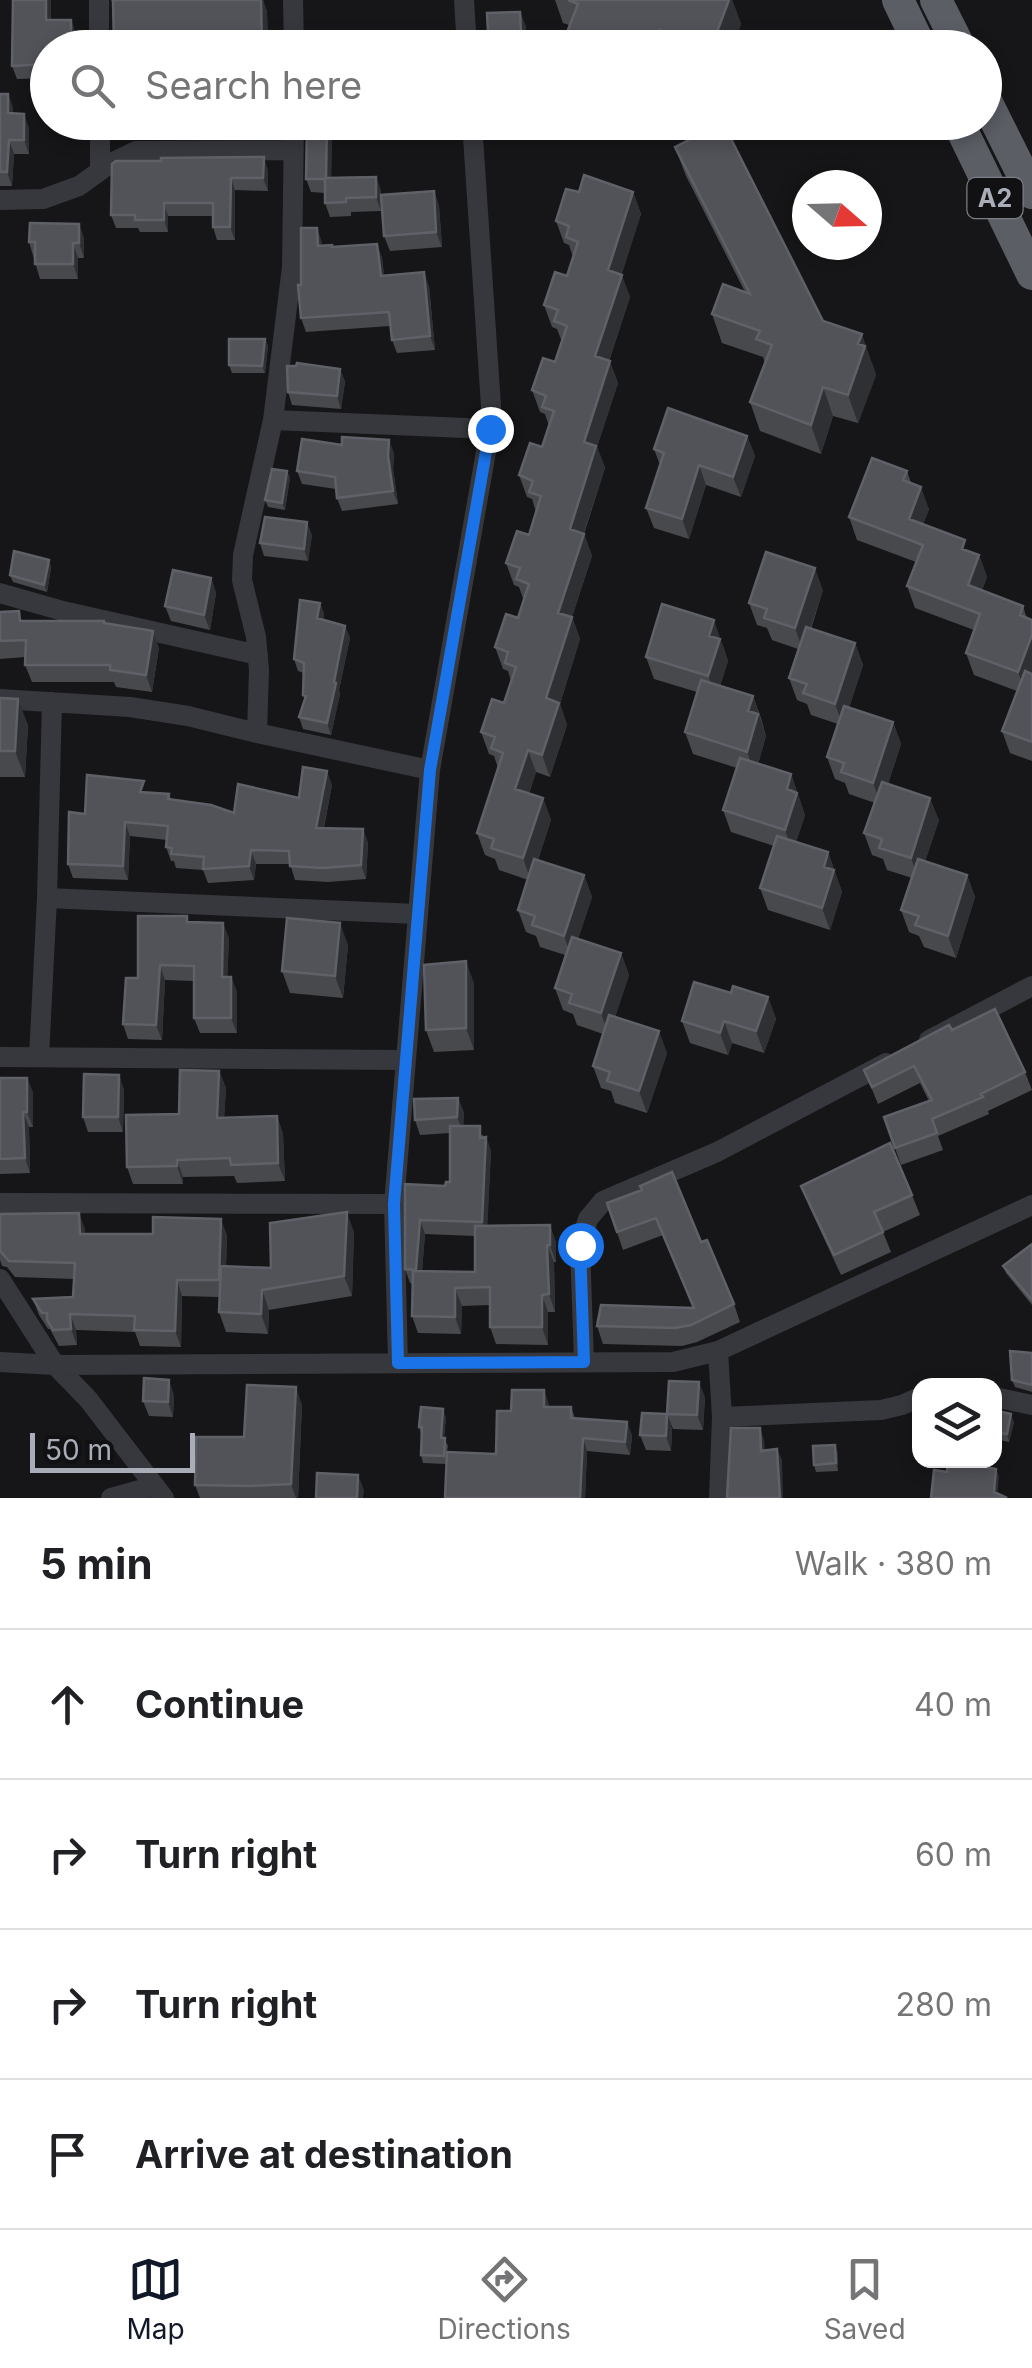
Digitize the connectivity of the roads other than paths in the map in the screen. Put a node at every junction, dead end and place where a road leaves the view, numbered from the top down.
1 (99, 0) edge
2 (293, 0) edge
3 (464, 0) edge
4 (898, 0) edge
5 (936, 0) edge
6 (99, 30) edge
7 (294, 30) edge
8 (466, 30) edge
9 (912, 30) edge
10 (951, 30) edge
11 (1002, 132) edge
12 (100, 140) edge
13 (294, 140) edge
14 (473, 140) edge
15 (967, 140) edge
16 (294, 150) junction
17 (100, 171) junction
18 (1032, 193) edge
19 (0, 200) edge
20 (1032, 274) edge
21 (273, 420) junction
22 (490, 429) junction
23 (0, 593) edge
24 (258, 655) junction
25 (0, 699) edge
26 (52, 702) junction
27 (257, 733) junction
28 (430, 770) junction
29 (47, 898) junction
30 (418, 914) junction
31 (1032, 986) edge
32 (0, 1057) edge
33 (39, 1058) junction
34 (406, 1060) junction
35 (0, 1203) edge
36 (394, 1204) junction
37 (1032, 1204) edge
38 (0, 1280) edge
39 (718, 1352) junction
40 (0, 1362) edge
41 (584, 1362) junction
42 (398, 1363) junction
43 (55, 1365) junction
44 (1002, 1399) edge
45 (912, 1401) edge
46 (1032, 1405) edge
47 (722, 1417) junction
48 (159, 1492) edge
49 (111, 1498) edge
50 (719, 1498) edge

1 - 6 street
2 - 7 street
3 - 8 street
4 - 9 highway
5 - 10 highway
11 - 18 highway, A2
12 - 17 street
13 - 16 street
14 - 22 street
15 - 20 highway, A2
16 - 17 street
16 - 21 street
17 - 19 street
21 - 22 street
21 - 24 street
22 - 28 street
23 - 24 street
24 - 27 street
25 - 26 street
26 - 27 street
26 - 29 street
27 - 28 street
28 - 30 street
29 - 30 street
29 - 33 street
30 - 34 street
31 - 41 street
32 - 33 street
33 - 34 street
34 - 36 street
35 - 36 street
36 - 42 street
37 - 39 street
38 - 43 street
39 - 41 street
39 - 47 street
40 - 43 street
41 - 42 street
42 - 43 street
43 - 48 street
44 - 46 street
45 - 47 street
47 - 50 street
48 - 49 street

